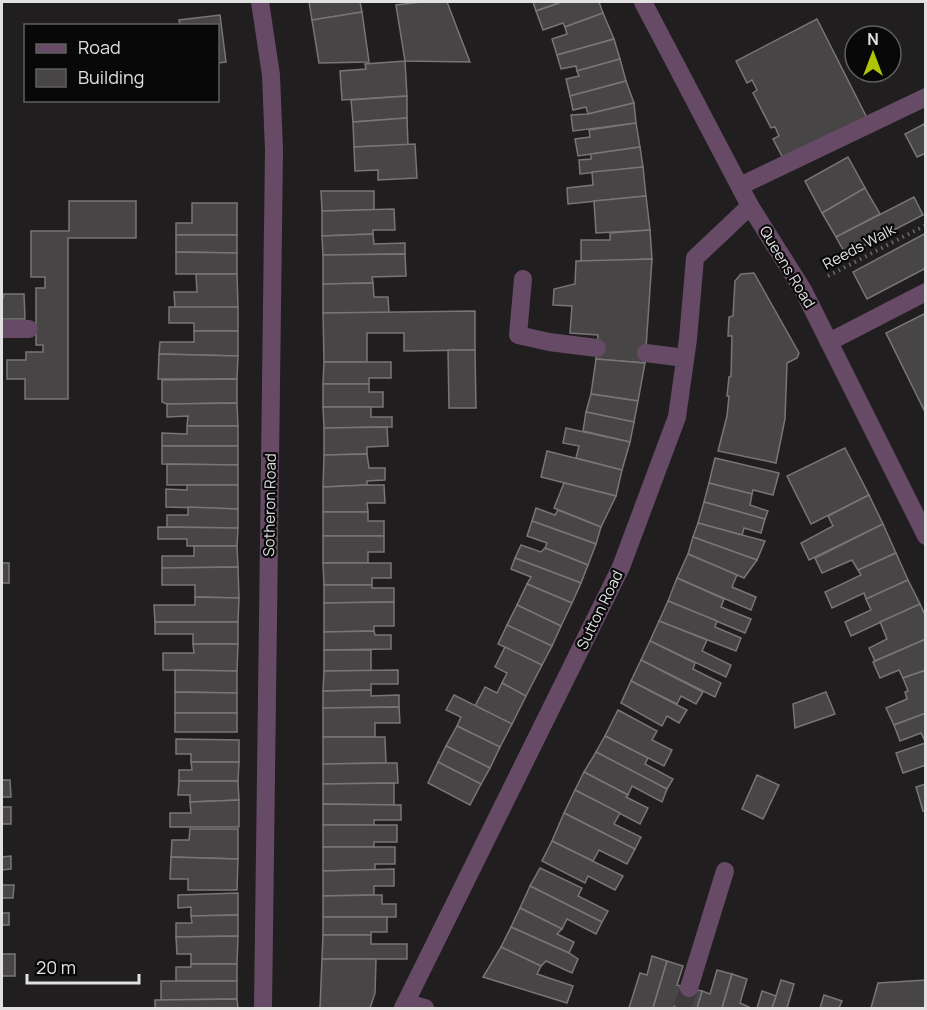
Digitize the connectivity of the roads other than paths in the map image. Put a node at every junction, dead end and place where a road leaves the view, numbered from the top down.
1 (260, 2) edge
2 (642, 2) edge
3 (926, 97) edge
4 (740, 186) junction
5 (750, 206) junction
6 (523, 279) dead end
7 (926, 292) edge
8 (2, 329) edge
9 (29, 329) dead end
10 (829, 342) junction
11 (597, 348) dead end
12 (646, 353) dead end
13 (685, 358) junction
14 (926, 536) edge
15 (725, 871) dead end
16 (689, 988) tunnel mouth
17 (405, 1006) edge
18 (263, 1008) edge
19 (425, 1008) edge

1 - 18 street, Sotheron Road
2 - 4 street, Queens Road
3 - 4 street
4 - 5 street, Queens Road
5 - 10 street, Queens Road
5 - 13 street, Sutton Road
6 - 11 street
7 - 10 street
8 - 9 street
10 - 14 street, Queens Road
12 - 13 street
13 - 17 street, Sutton Road
15 - 16 street
17 - 19 street

